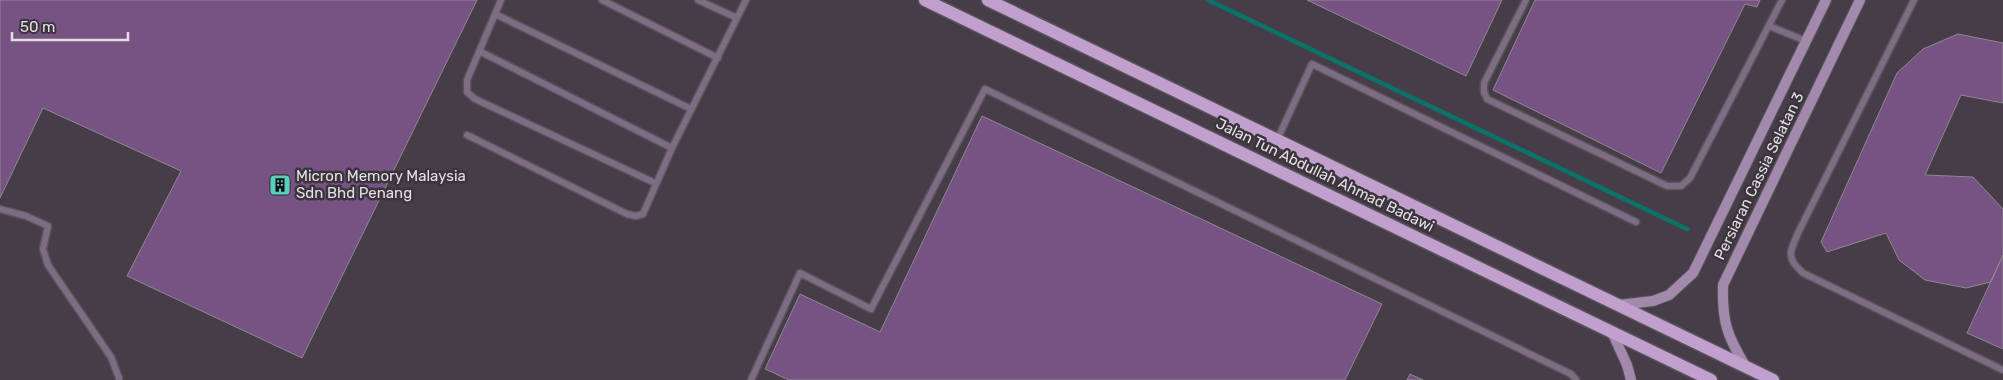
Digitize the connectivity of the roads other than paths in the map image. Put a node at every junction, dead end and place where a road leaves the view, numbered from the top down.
1 (501, 0) edge
2 (602, 0) edge
3 (698, 0) edge
4 (746, 0) edge
5 (925, 0) edge
6 (988, 0) edge
7 (1526, 0) edge
8 (1782, 0) edge
9 (1826, 0) edge
10 (1860, 0) edge
11 (1914, 0) edge
12 (495, 14) junction
13 (737, 18) junction
14 (1769, 26) junction
15 (1806, 41) junction
16 (479, 51) junction
17 (718, 58) junction
18 (691, 109) junction
19 (467, 135) dead end
20 (1277, 140) junction
21 (672, 148) junction
22 (656, 183) junction
23 (0, 209) edge
24 (1636, 222) dead end
25 (1618, 305) junction
26 (1612, 332) junction
27 (1746, 367) junction
28 (2003, 370) edge
29 (118, 380) edge
30 (751, 380) edge
31 (1576, 380) edge
32 (1631, 380) edge
33 (1711, 380) edge
34 (1773, 380) edge

1 - 12 lane
2 - 17 lane
3 - 13 lane
4 - 13 lane
5 - 26 main road, Jalan Tun Abdullah Ahmad Badawi
6 - 20 main road, Jalan Tun Abdullah Ahmad Badawi
7 - 14 lane
8 - 14 lane
9 - 15 street, Persiaran Cassia Selatan 3
10 - 27 street, Persiaran Cassia Selatan 3
11 - 28 lane
12 - 16 lane
12 - 18 lane
13 - 17 lane
14 - 15 lane
15 - 25 street, Persiaran Cassia Selatan 3
16 - 21 lane
16 - 22 lane
17 - 18 lane
18 - 21 lane
19 - 22 lane
20 - 24 lane
20 - 25 main road, Jalan Tun Abdullah Ahmad Badawi
21 - 22 lane
23 - 29 lane
25 - 27 main road, Jalan Tun Abdullah Ahmad Badawi
26 - 32 street
26 - 33 main road, Jalan Tun Abdullah Ahmad Badawi
27 - 34 main road, Jalan Tun Abdullah Ahmad Badawi
30 - 31 lane

